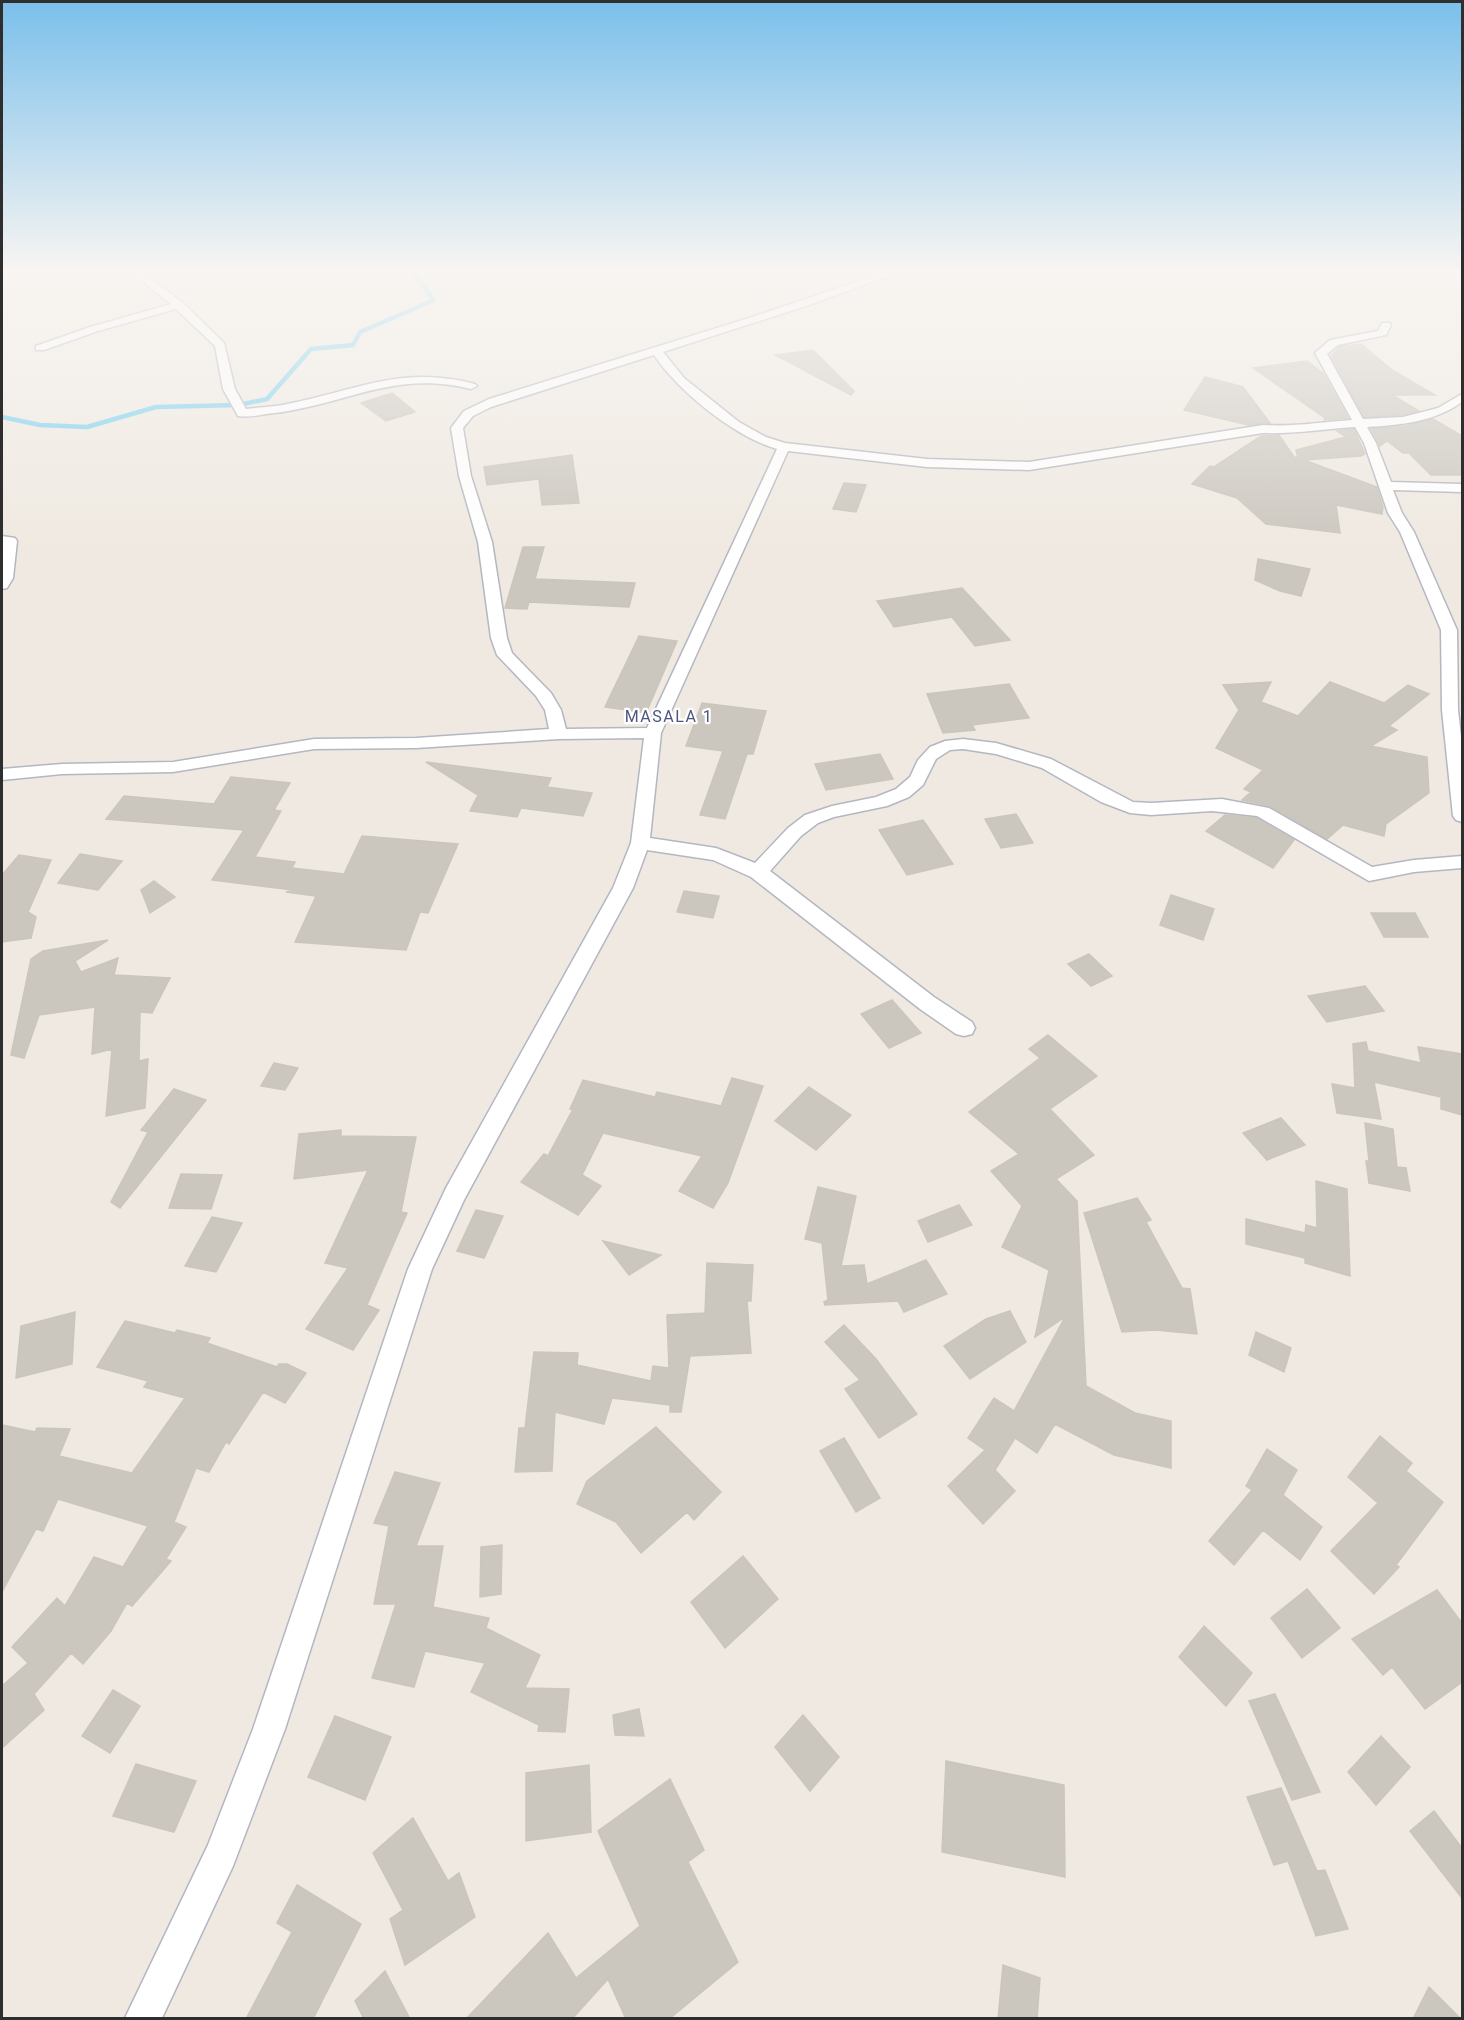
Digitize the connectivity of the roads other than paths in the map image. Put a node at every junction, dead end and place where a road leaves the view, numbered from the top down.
1 (224, 363) edge
2 (619, 363) edge
3 (664, 363) edge
4 (1326, 363) edge
5 (471, 386) dead end
6 (1462, 397) edge
7 (1359, 424) junction
8 (784, 447) junction
9 (1386, 486) junction
10 (1462, 488) edge
11 (2, 540) edge
12 (2, 585) edge
13 (653, 733) junction
14 (559, 734) junction
15 (2, 774) edge
16 (1462, 816) edge
17 (640, 843) junction
18 (1462, 862) edge
19 (758, 872) junction
20 (964, 1028) dead end
21 (143, 2019) edge

1 - 5 street
2 - 14 street
3 - 8 street
4 - 7 street
6 - 7 street
7 - 8 street
7 - 9 street
8 - 13 street
9 - 10 street
9 - 16 street
11 - 12 street
13 - 14 street
13 - 17 street
14 - 15 street
17 - 19 street
17 - 21 street
18 - 19 street
19 - 20 street

